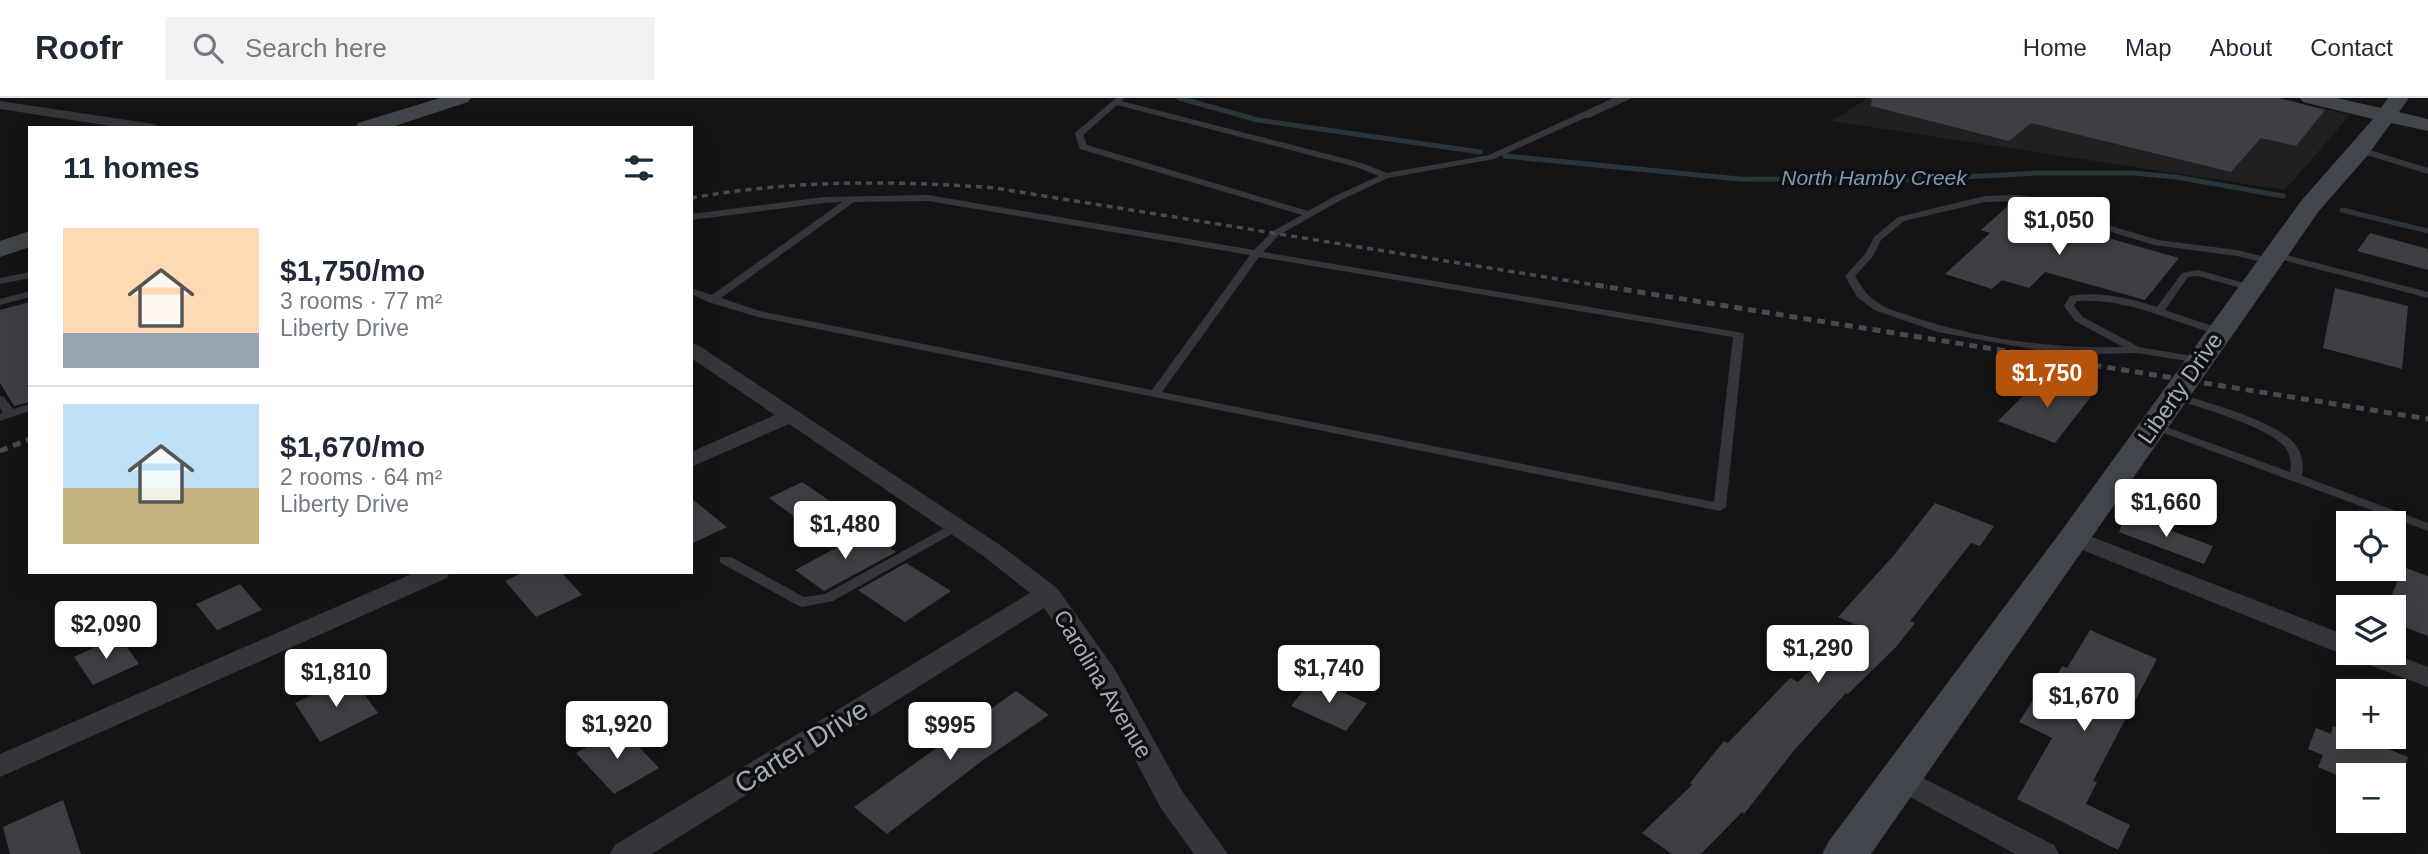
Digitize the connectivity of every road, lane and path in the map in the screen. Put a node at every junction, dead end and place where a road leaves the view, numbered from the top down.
1 (461, 98) edge
2 (1625, 98) edge
3 (2310, 98) edge
4 (2399, 98) edge
5 (1117, 100) edge
6 (0, 104) edge
7 (1584, 115) joint
8 (2385, 116) junction
9 (2428, 125) edge
10 (141, 126) edge
11 (372, 126) edge
12 (2360, 150) junction
13 (2428, 171) edge
14 (1387, 176) junction
15 (852, 199) junction
16 (1309, 214) junction
17 (693, 217) edge
18 (28, 241) edge
19 (1256, 254) junction
20 (2273, 258) junction
21 (0, 268) edge
22 (28, 275) edge
23 (2251, 288) junction
24 (693, 292) edge
25 (28, 295) edge
26 (2428, 295) edge
27 (712, 300) junction
28 (0, 302) edge
29 (2158, 313) junction
30 (2220, 332) junction
31 (693, 350) edge
32 (2136, 350) junction
33 (2200, 360) junction
34 (1155, 394) junction
35 (2175, 396) junction
36 (0, 398) edge
37 (28, 408) edge
38 (792, 415) junction
39 (5, 416) edge
40 (2154, 426) junction
41 (693, 459) edge
42 (2295, 479) junction
43 (954, 527) junction
44 (2428, 527) edge
45 (2074, 538) junction
46 (726, 560) dead end
47 (433, 574) edge
48 (1048, 594) junction
49 (2336, 641) edge
50 (2396, 665) edge
51 (2428, 677) edge
52 (0, 766) edge
53 (1901, 778) junction
54 (626, 854) edge
55 (1212, 854) edge
56 (1845, 854) edge
57 (2043, 854) edge

1 - 11 street
2 - 7 street
3 - 8 street
4 - 8 street, Liberty Drive
5 - 14 lane
5 - 16 lane
6 - 10 street
7 - 14 lane
8 - 9 street
8 - 12 street, Liberty Drive
12 - 13 lane
12 - 20 street, Liberty Drive
14 - 16 lane
15 - 17 lane
15 - 19 lane
15 - 27 lane
16 - 19 lane
18 - 21 street
19 - 34 lane
19 - 34 lane
20 - 23 street, Liberty Drive
20 - 26 lane
20 - 32 lane
21 - 22 lane
23 - 29 lane
23 - 30 street, Liberty Drive
24 - 27 lane
25 - 28 lane
27 - 34 lane
29 - 30 lane
29 - 32 lane
30 - 33 street, Liberty Drive
31 - 38 street, Carolina Avenue
32 - 33 lane
33 - 35 street, Liberty Drive
35 - 40 street, Liberty Drive
35 - 42 lane
36 - 39 lane
37 - 39 lane
38 - 41 street
38 - 43 street, Carolina Avenue
40 - 42 lane
40 - 45 street, Liberty Drive
42 - 44 lane
43 - 46 lane
43 - 48 street, Carolina Avenue
45 - 49 street
45 - 53 street, Liberty Drive
47 - 52 street
48 - 54 street, Carter Drive
48 - 55 street, Carolina Avenue
50 - 51 street
53 - 56 street, Liberty Drive
53 - 57 street

